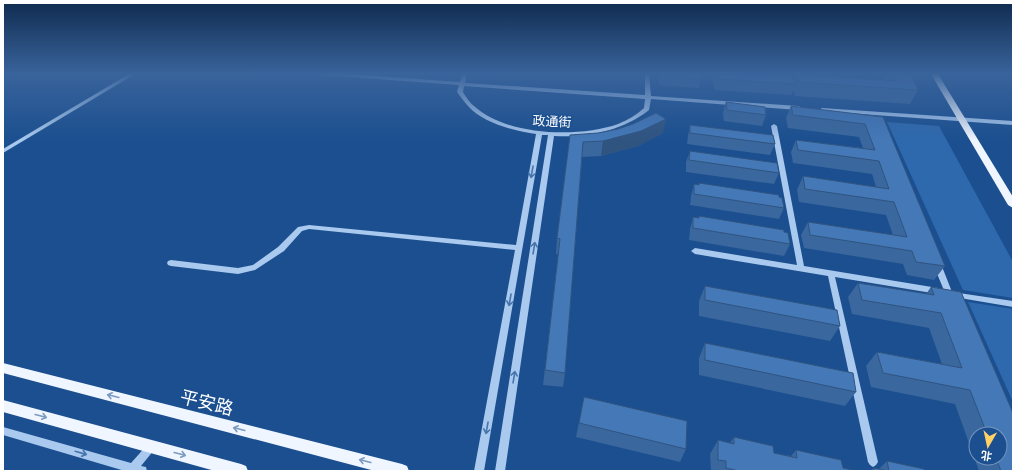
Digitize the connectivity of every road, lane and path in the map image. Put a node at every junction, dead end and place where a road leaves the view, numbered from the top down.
1 (96, 96) edge
2 (462, 96) edge
3 (623, 96) edge
4 (947, 96) edge
5 (648, 98) junction
6 (805, 109) edge
7 (812, 109) edge
8 (961, 120) junction
9 (1013, 123) edge
10 (774, 126) dead end
11 (539, 133) junction
12 (551, 135) junction
13 (3, 151) edge
14 (1013, 205) edge
15 (519, 248) junction
16 (695, 251) dead end
17 (935, 257) edge
18 (171, 263) dead end
19 (800, 269) junction
20 (831, 274) junction
21 (949, 293) junction
22 (1013, 304) edge
23 (955, 307) edge
24 (3, 368) edge
25 (3, 406) edge
26 (3, 431) edge
27 (151, 447) junction
28 (872, 462) dead end
29 (135, 470) edge
30 (240, 471) edge
31 (402, 471) edge
32 (479, 471) edge
33 (500, 471) edge

1 - 13 street
2 - 11 street, 政通街
3 - 5 street
4 - 8 main road
5 - 6 street
5 - 12 street, 政通街
7 - 8 street
8 - 9 street
8 - 14 main road
10 - 19 street
11 - 12 street, 政通街
11 -> 15 street
33 -> 12 street
15 - 18 street
15 -> 32 street
16 - 19 street
17 - 21 street
19 - 20 street
20 - 21 street
20 - 28 street
21 - 22 street
21 - 23 street
31 -> 24 main road, 平安路
25 -> 27 main road
26 -> 29 street
27 - 29 street
27 -> 30 main road

